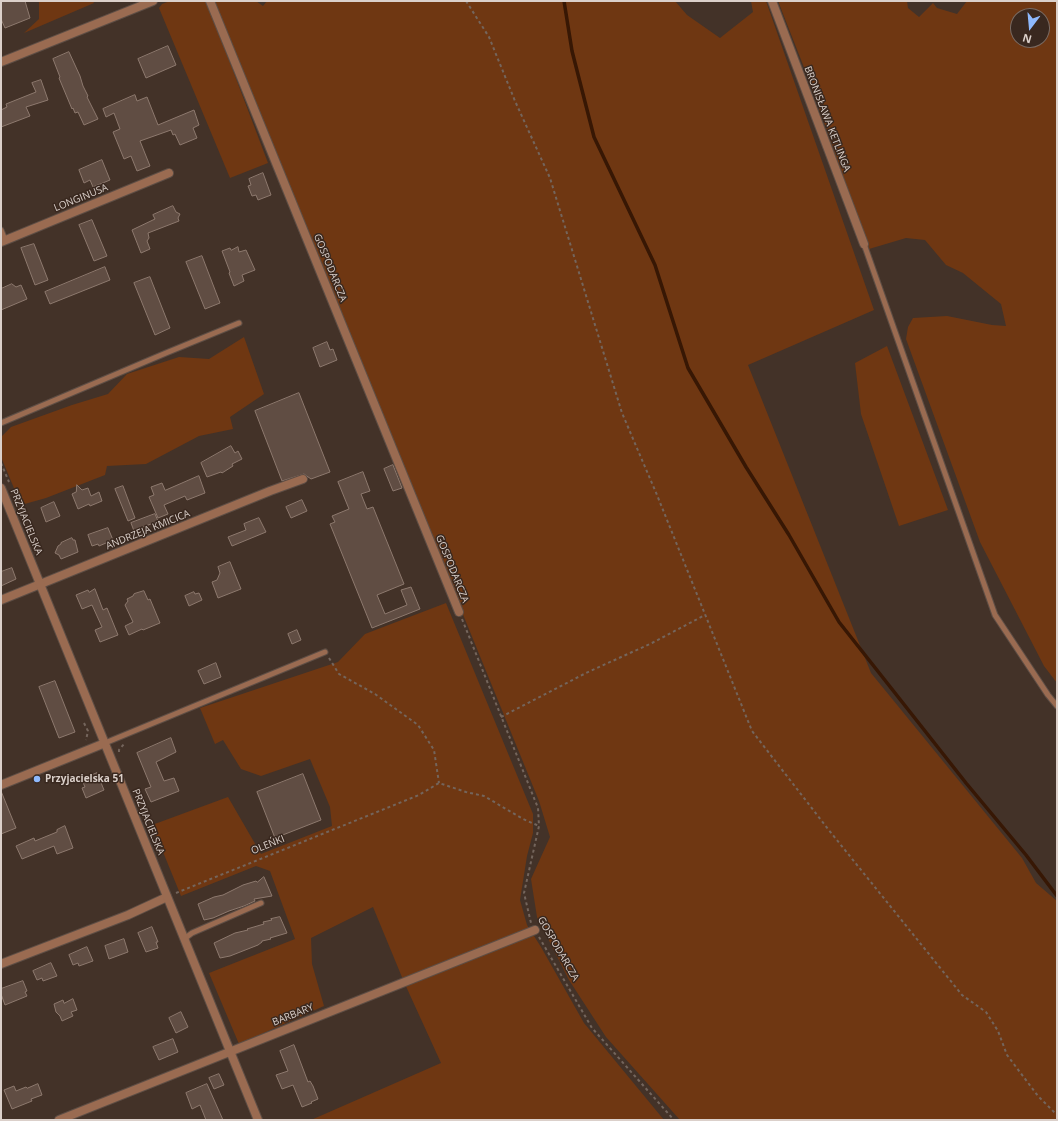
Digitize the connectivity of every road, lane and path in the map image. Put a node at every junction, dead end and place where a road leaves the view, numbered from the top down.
1 (153, 1) edge
2 (210, 1) edge
3 (466, 1) edge
4 (772, 1) edge
5 (1, 62) edge
6 (168, 173) dead end
7 (1, 230) edge
8 (3, 241) edge
9 (864, 244) joint
10 (239, 323) dead end
11 (1, 423) edge
12 (303, 479) dead end
13 (1, 488) edge
14 (41, 585) junction
15 (1, 600) edge
16 (459, 612) joint
17 (705, 615) junction
18 (326, 652) joint
19 (1057, 706) edge
20 (501, 718) junction
21 (105, 743) junction
22 (439, 783) junction
23 (1, 785) edge
24 (539, 826) junction
25 (167, 897) junction
26 (261, 903) dead end
27 (535, 930) junction
28 (184, 939) junction
29 (1, 964) edge
30 (230, 1051) junction
31 (1057, 1115) edge
32 (59, 1120) edge
33 (258, 1120) edge
34 (674, 1120) edge

1 - 5 street
2 - 16 street, GOSPODARCZA
3 - 17 path
4 - 9 street, BRONISŁAWA KETLINGA
6 - 8 street, LONGINUSA
7 - 8 lane
9 - 19 lane
10 - 11 lane
12 - 14 street, ANDRZEJA KMICICA
13 - 14 street, PRZYJACIELSKA
14 - 15 street, ANDRZEJA KMICICA
14 - 21 street, PRZYJACIELSKA
16 - 20 path, GOSPODARCZA
17 - 20 path
17 - 31 path
18 - 21 lane
18 - 22 path
20 - 24 path, GOSPODARCZA
21 - 23 street
21 - 25 street, PRZYJACIELSKA
22 - 24 path
22 - 25 path, OLEŃKI
24 - 27 path, GOSPODARCZA
25 - 28 street, PRZYJACIELSKA
25 - 29 street
26 - 28 lane
27 - 30 street, BARBARY
27 - 34 path, GOSPODARCZA
28 - 30 street, PRZYJACIELSKA
30 - 32 street, BARBARY
30 - 33 street, PRZYJACIELSKA

